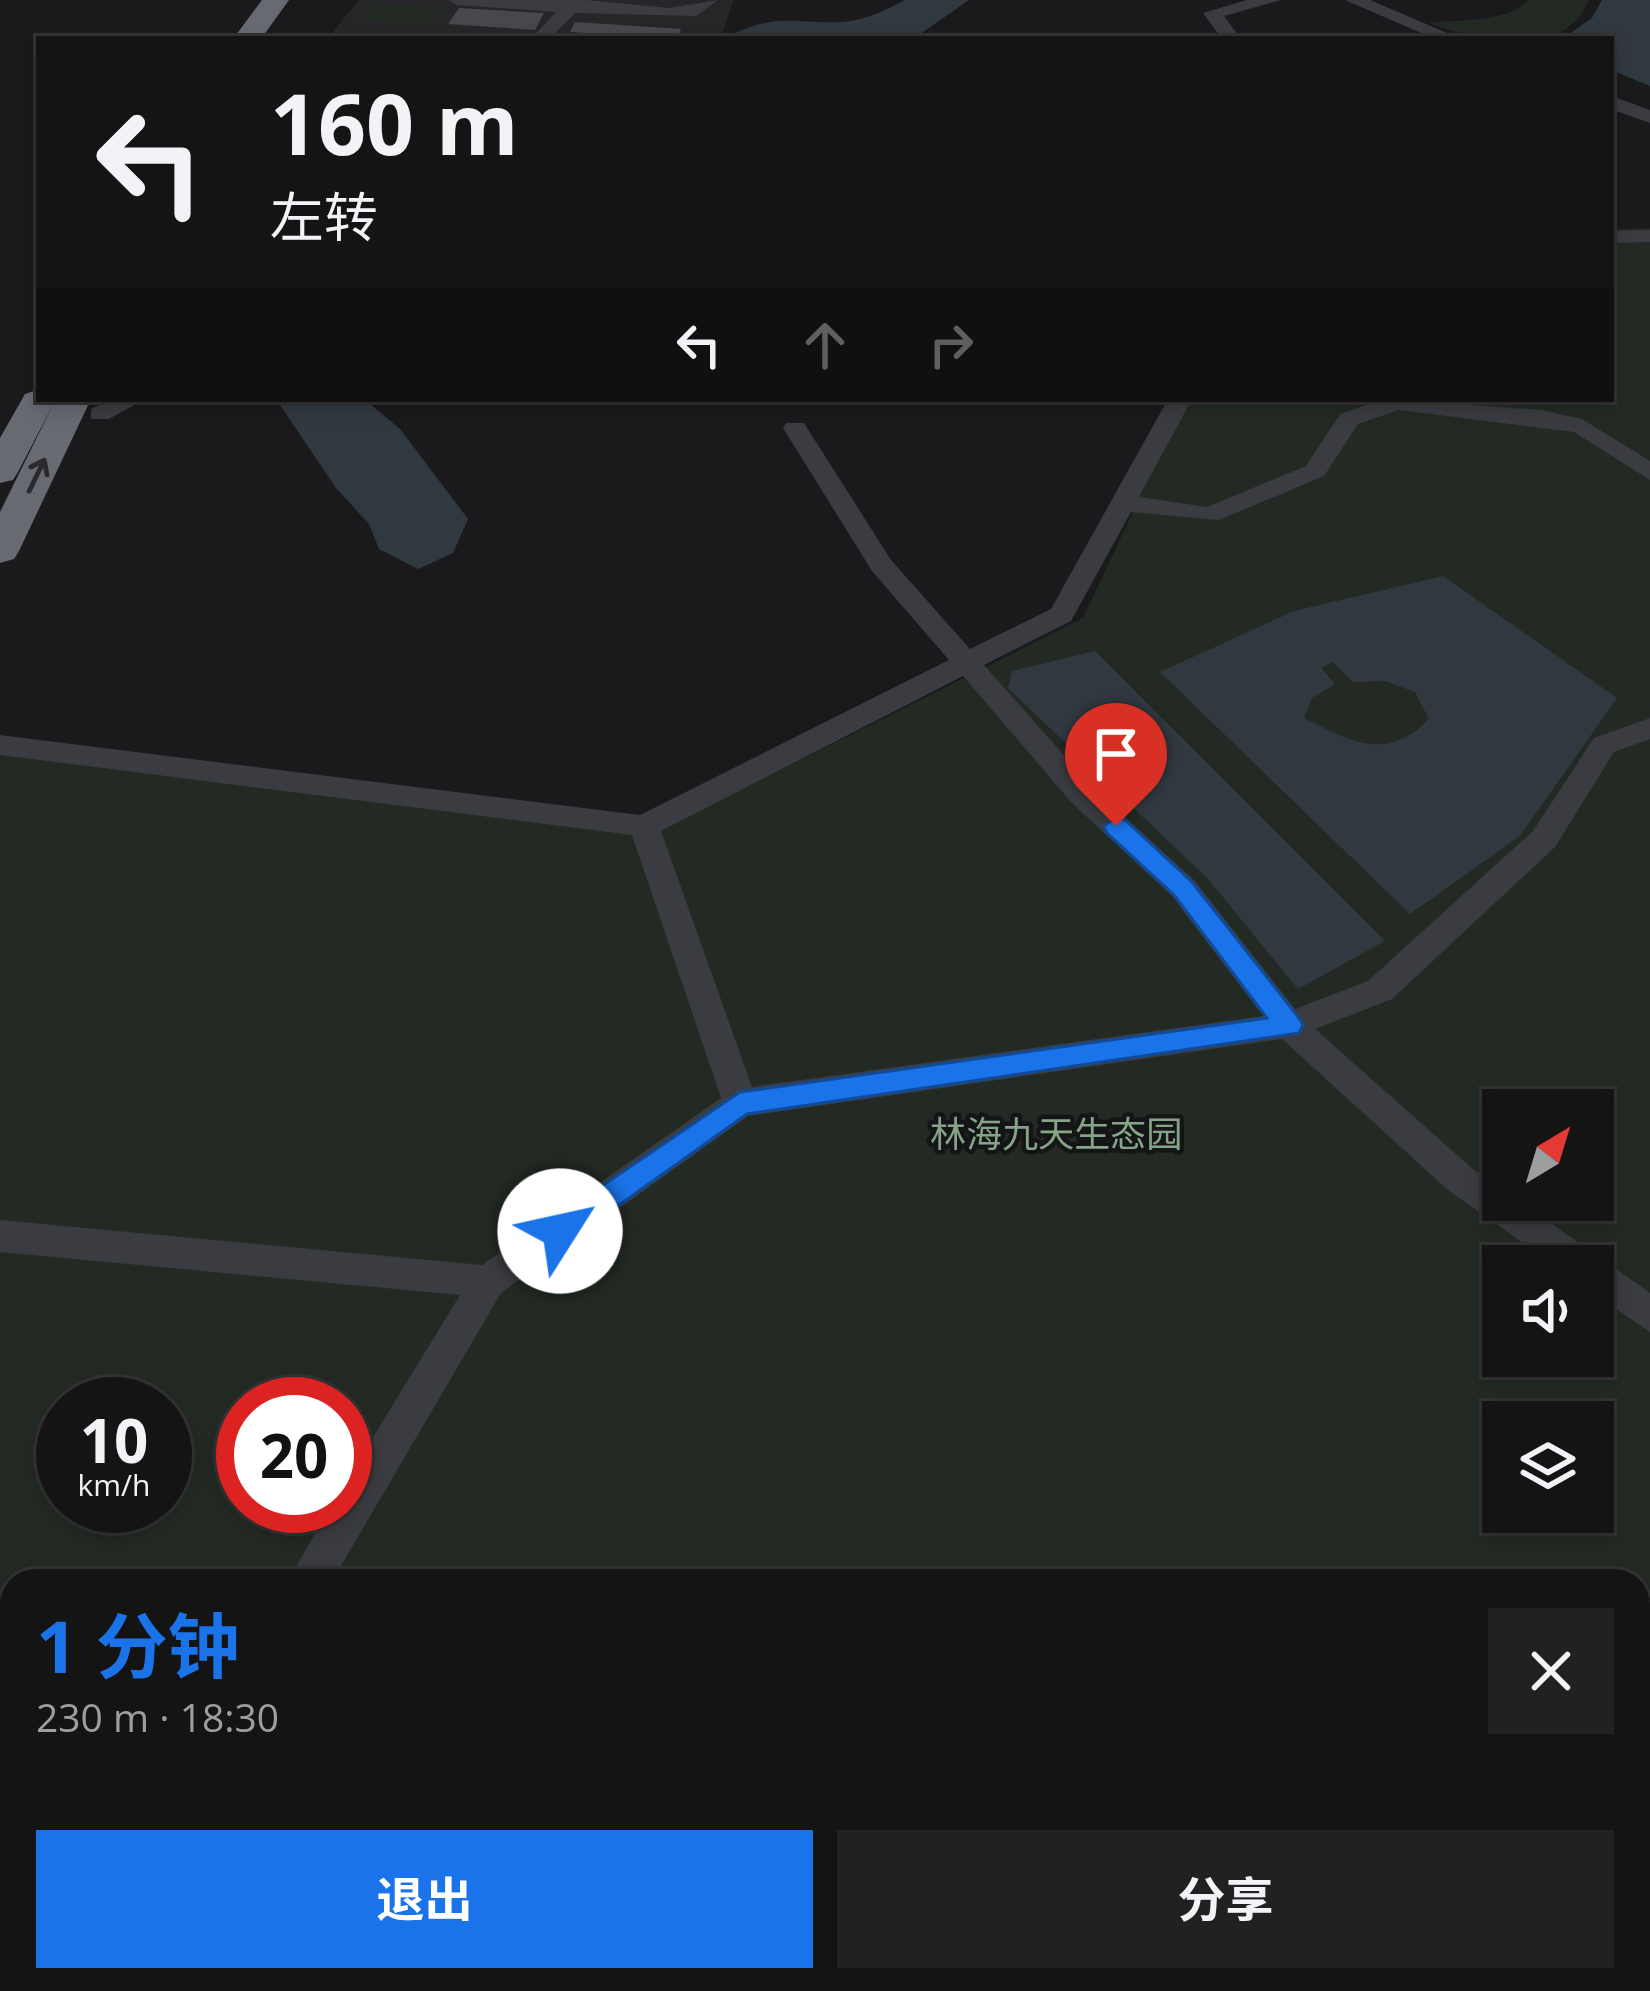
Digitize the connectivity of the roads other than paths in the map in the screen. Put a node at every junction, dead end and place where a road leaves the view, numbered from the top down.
1 (276, 0) edge
2 (306, 0) edge
3 (457, 0) edge
4 (577, 0) edge
5 (709, 0) edge
6 (1272, 0) edge
7 (1354, 0) edge
8 (249, 36) edge
9 (281, 36) edge
10 (543, 36) edge
11 (1230, 36) edge
12 (1444, 36) edge
13 (1614, 103) edge
14 (1650, 117) edge
15 (1650, 236) edge
16 (1614, 237) edge
17 (36, 402) edge
18 (1178, 402) edge
19 (87, 406) edge
20 (795, 428) dead end
21 (0, 472) edge
22 (1650, 472) edge
23 (1123, 503) junction
24 (0, 551) edge
25 (964, 664) junction
26 (1650, 728) edge
27 (0, 745) edge
28 (644, 826) junction
29 (1289, 1025) junction
30 (740, 1103) junction
31 (0, 1236) edge
32 (1555, 1245) edge
33 (488, 1282) junction
34 (1614, 1287) edge
35 (1650, 1315) edge
36 (316, 1569) edge

1 - 8 highway
2 - 9 highway
3 - 5 street
4 - 10 street
6 - 11 street
7 - 12 street
13 - 14 street
15 - 16 street
17 - 21 highway
18 - 23 street
24 -> 19 highway
20 - 25 street
22 - 23 street
23 - 25 street
25 - 28 street
25 - 29 street
26 - 29 street
27 - 28 street
28 - 30 street
29 - 30 street
29 - 32 street
30 - 33 street
31 - 33 street
33 - 36 street
34 - 35 street

